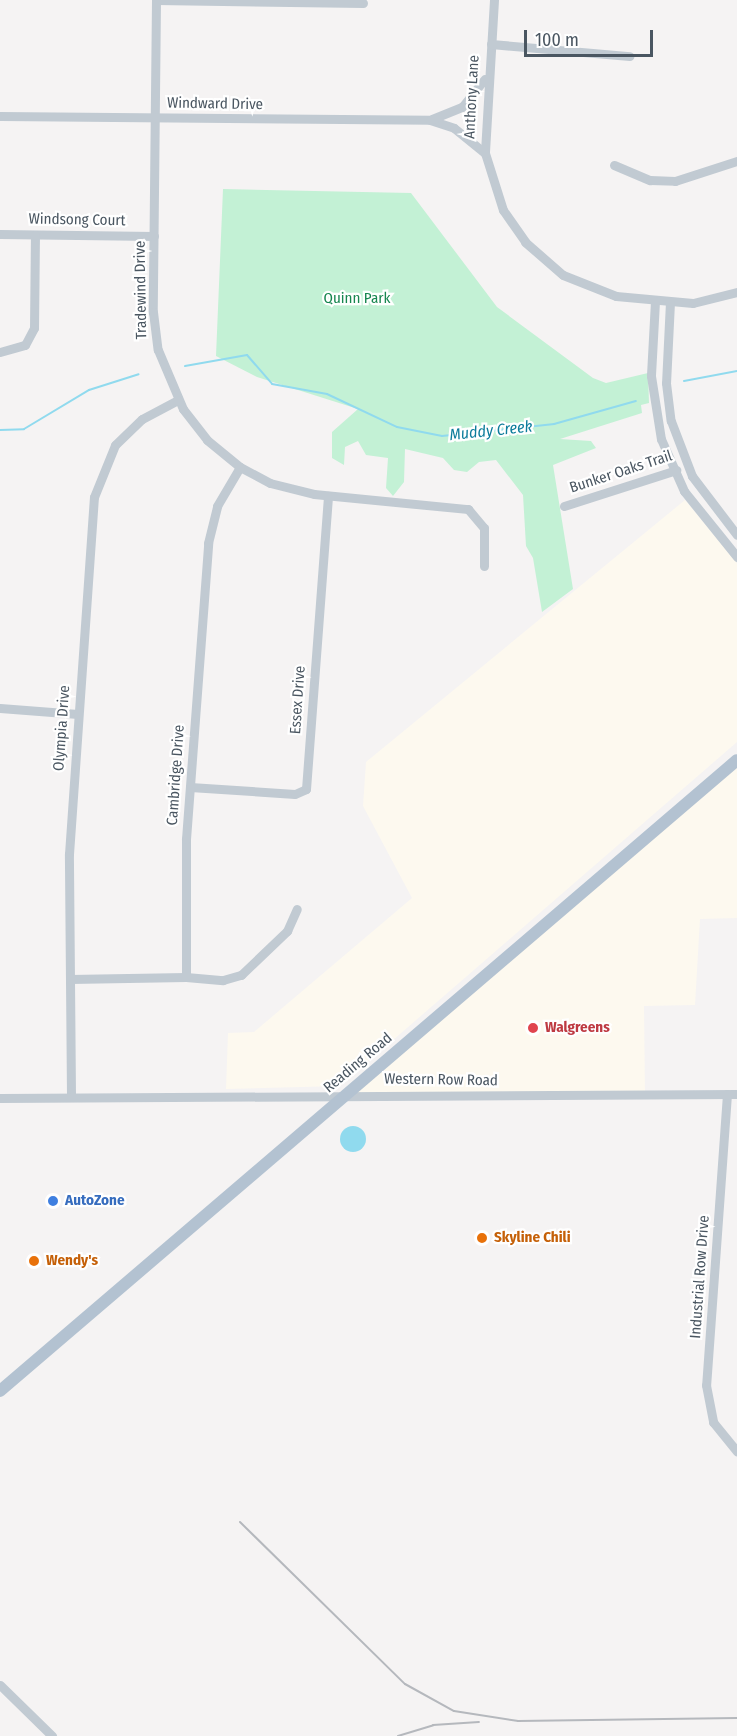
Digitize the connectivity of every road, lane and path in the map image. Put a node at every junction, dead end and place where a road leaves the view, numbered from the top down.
1 (156, 0) edge
2 (494, 0) edge
3 (363, 3) dead end
4 (490, 44) junction
5 (630, 56) dead end
6 (488, 74) junction
7 (0, 116) edge
8 (155, 118) junction
9 (430, 120) junction
10 (485, 153) junction
11 (737, 162) edge
12 (614, 165) dead end
13 (0, 234) edge
14 (35, 235) junction
15 (154, 236) junction
16 (737, 292) edge
17 (655, 301) junction
18 (670, 302) junction
19 (0, 352) edge
20 (177, 400) junction
21 (686, 465) junction
22 (240, 467) junction
23 (673, 471) junction
24 (328, 496) junction
25 (564, 506) dead end
26 (737, 535) edge
27 (737, 557) edge
28 (484, 566) dead end
29 (0, 708) edge
30 (78, 714) junction
31 (737, 760) edge
32 (190, 787) junction
33 (297, 909) dead end
34 (186, 977) junction
35 (69, 979) junction
36 (344, 1094) junction
37 (732, 1094) edge
38 (71, 1095) junction
39 (0, 1098) edge
40 (0, 1391) edge
41 (737, 1452) edge
42 (0, 1685) edge
43 (52, 1736) edge

1 - 3 street
1 - 8 street, Tradewind Drive
2 - 4 street, Anthony Lane
4 - 5 street
4 - 6 street, Anthony Lane
6 - 9 street, Windward Drive
6 - 10 street, Anthony Lane
7 - 8 street, Windward Drive
8 - 9 street, Windward Drive
8 - 15 street, Tradewind Drive
9 - 10 street, Windward Drive
10 - 17 street, Anthony Lane
11 - 12 street
13 - 14 street, Windsong Court
14 - 15 street, Windsong Court
14 - 19 street
15 - 20 street, Tradewind Drive
16 - 18 street, Anthony Lane
17 - 18 street, Anthony Lane
17 - 23 street
18 - 21 street
20 - 22 street, Tradewind Drive
20 - 30 street, Olympia Drive
21 - 23 street, Bunker Oaks Trail
21 - 26 street
22 - 24 street, Tradewind Drive
22 - 32 street, Cambridge Drive
23 - 25 street, Bunker Oaks Trail
23 - 27 street
24 - 28 street, Tradewind Drive
24 - 32 street, Essex Drive
29 - 30 street
30 - 35 street, Olympia Drive
31 - 36 main road, Reading Road
32 - 34 street, Cambridge Drive
33 - 34 street
34 - 35 street
35 - 38 street, Olympia Drive
36 - 37 street, Western Row Road
36 - 38 street, Western Row Road
36 - 40 main road, Reading Road
37 - 41 street, Industrial Row Drive
38 - 39 street, Western Row Road
42 - 43 street

